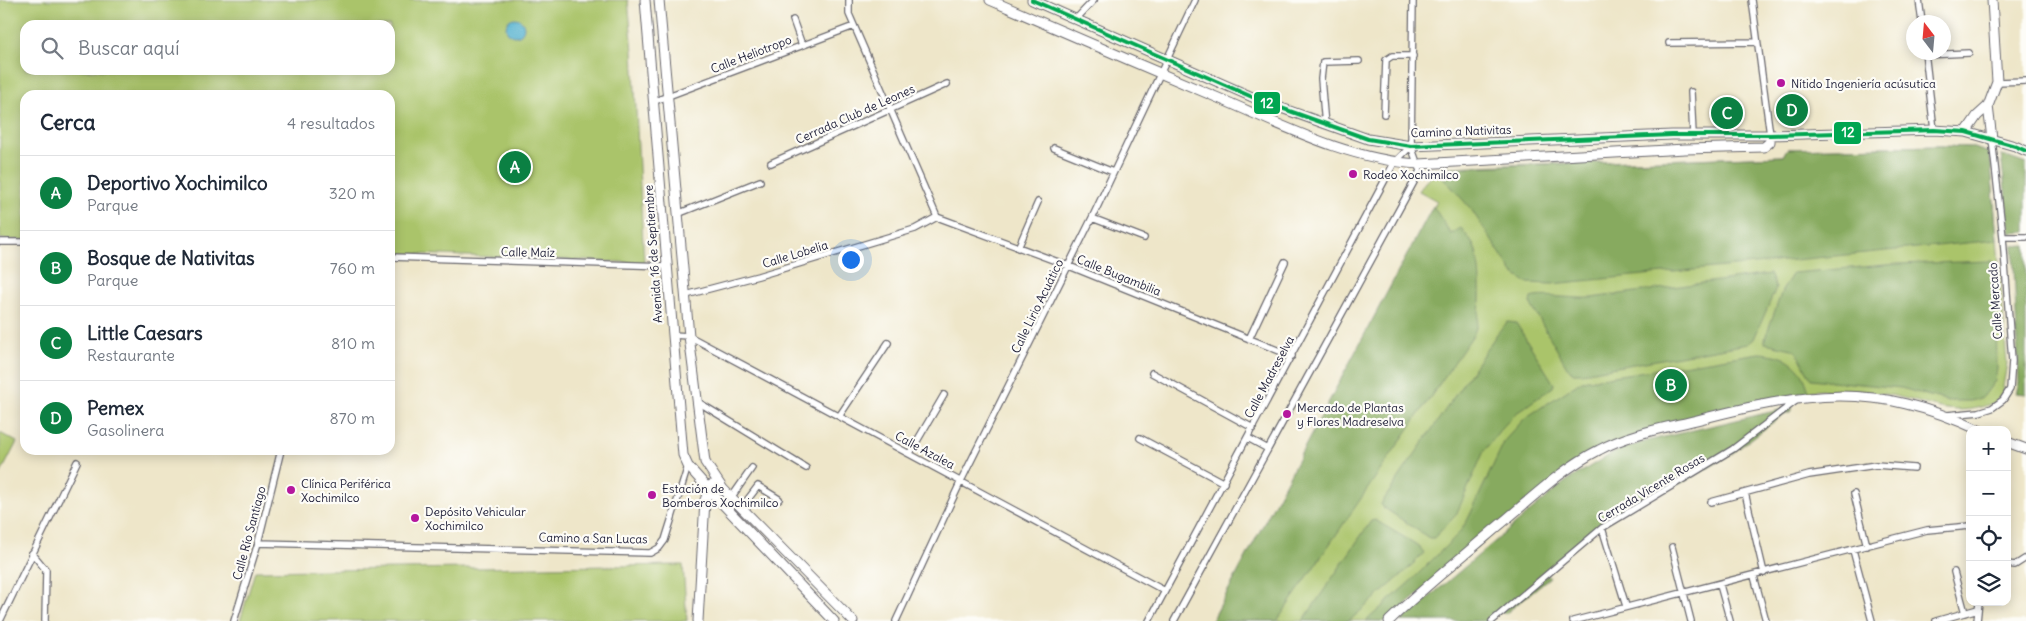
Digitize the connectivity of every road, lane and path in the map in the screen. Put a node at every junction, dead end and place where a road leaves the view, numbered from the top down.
1 (645, 0) edge
2 (658, 0) edge
3 (849, 0) edge
4 (990, 0) edge
5 (1032, 0) edge
6 (1094, 0) edge
7 (1195, 0) edge
8 (1413, 0) edge
9 (1752, 0) edge
10 (1919, 0) edge
11 (1992, 0) edge
12 (660, 12) junction
13 (646, 13) junction
14 (1921, 15) edge
15 (1076, 19) junction
16 (793, 20) dead end
17 (854, 26) junction
18 (1758, 42) junction
19 (1669, 43) dead end
20 (802, 45) junction
21 (1951, 54) edge
22 (1969, 54) dead end
23 (1413, 56) junction
24 (1166, 59) junction
25 (1359, 60) dead end
26 (1927, 60) edge
27 (1160, 73) junction
28 (2026, 81) edge
29 (1998, 82) junction
30 (947, 84) dead end
31 (1691, 92) dead end
32 (669, 96) junction
33 (655, 102) junction
34 (1988, 106) junction
35 (889, 109) junction
36 (1384, 114) dead end
37 (1325, 125) junction
38 (1934, 130) junction
39 (1966, 132) junction
40 (1693, 135) junction
41 (1770, 135) junction
42 (1992, 139) junction
43 (1411, 146) junction
44 (1054, 148) dead end
45 (2026, 151) edge
46 (771, 163) dead end
47 (1394, 163) junction
48 (1419, 164) junction
49 (1114, 172) junction
50 (760, 180) dead end
51 (1038, 202) dead end
52 (680, 213) junction
53 (937, 217) junction
54 (1092, 218) junction
55 (2003, 237) junction
56 (2026, 237) edge
57 (1144, 238) dead end
58 (0, 242) edge
59 (20, 242) edge
60 (1018, 248) junction
61 (395, 257) edge
62 (1285, 262) dead end
63 (666, 266) junction
64 (1068, 266) junction
65 (686, 295) junction
66 (672, 335) junction
67 (690, 336) junction
68 (1249, 339) junction
69 (888, 343) dead end
70 (1292, 356) junction
71 (1152, 373) dead end
72 (944, 395) dead end
73 (1802, 397) junction
74 (698, 402) junction
75 (840, 415) junction
76 (1947, 415) junction
77 (1971, 426) edge
78 (1254, 428) junction
79 (1140, 438) dead end
80 (1248, 438) junction
81 (2011, 443) edge
82 (2026, 449) edge
83 (1268, 450) junction
84 (910, 453) junction
85 (280, 455) edge
86 (77, 462) dead end
87 (688, 466) junction
88 (752, 468) dead end
89 (806, 468) dead end
90 (1914, 468) dead end
91 (715, 480) junction
92 (961, 481) junction
93 (1224, 483) junction
94 (711, 492) junction
95 (1745, 493) junction
96 (1854, 494) dead end
97 (731, 498) junction
98 (780, 500) dead end
99 (1711, 502) dead end
100 (742, 507) junction
101 (1966, 526) edge
102 (1602, 528) junction
103 (258, 542) junction
104 (1867, 546) junction
105 (1672, 547) dead end
106 (1854, 550) junction
107 (32, 553) junction
108 (2026, 558) edge
109 (2011, 564) edge
110 (1954, 572) dead end
111 (1764, 573) junction
112 (1754, 576) junction
113 (1720, 585) junction
114 (1165, 591) junction
115 (1682, 592) junction
116 (1626, 606) junction
117 (1979, 606) edge
118 (1965, 613) junction
119 (0, 621) edge
120 (45, 621) edge
121 (234, 621) edge
122 (698, 621) edge
123 (834, 621) edge
124 (853, 621) edge
125 (896, 621) edge
126 (1149, 621) edge
127 (1174, 621) edge
128 (1389, 621) edge
129 (1492, 621) edge
130 (1574, 621) edge
131 (1691, 621) edge
132 (1730, 621) edge
133 (1766, 621) edge
134 (1872, 621) edge
135 (1936, 621) edge
136 (1977, 621) edge

1 - 13 main road, Avenida 16 de Septiembre
2 - 12 main road
3 - 17 street
4 - 27 main road
5 - 15 main road, Camino a Nativitas
6 - 15 street
7 - 24 street, Calle Lirio Acuático
8 - 23 street
9 - 18 street
10 - 14 street
11 - 29 main road
12 - 13 main road
12 - 32 main road
13 - 33 main road, Avenida 16 de Septiembre
15 - 24 main road, Camino a Nativitas
16 - 20 street
17 - 20 street, Calle Heliotropo
17 - 35 street
18 - 19 street
18 - 41 street
20 - 32 street, Calle Heliotropo
21 - 22 street
23 - 36 street
23 - 43 street
24 - 27 street, Calle Lirio Acuático
24 - 37 main road, Camino a Nativitas
25 - 37 street
26 - 38 street
27 - 47 main road
27 - 49 street, Calle Lirio Acuático
28 - 29 street
29 - 34 main road
30 - 35 street, Cerrada Club de Leones
31 - 40 street
32 - 33 street, Calle Heliotropo
32 - 52 main road
33 - 63 main road, Avenida 16 de Septiembre
34 - 39 main road
34 - 42 main road
35 - 46 street, Cerrada Club de Leones
35 - 53 street
37 - 43 main road, Camino a Nativitas
38 - 39 main road, Camino a Nativitas
38 - 41 main road, Camino a Nativitas
39 - 42 main road, Camino a Nativitas
40 - 41 main road, Camino a Nativitas
40 - 43 main road, Camino a Nativitas
41 - 48 main road
42 - 45 main road, Camino a Nativitas
42 - 55 street, Calle Mercado
43 - 47 street, Calle Madreselva
43 - 48 street
44 - 49 street
47 - 48 main road
47 - 70 street, Calle Madreselva
48 - 83 street
49 - 54 street, Calle Lirio Acuático
50 - 52 street
51 - 60 street
52 - 65 main road
53 - 60 street, Calle Bugambilia
53 - 65 street, Calle Lobelia
54 - 57 street
54 - 64 street, Calle Lirio Acuático
55 - 56 street
55 - 76 street, Calle Mercado
58 - 59 street
60 - 64 street, Calle Bugambilia
61 - 63 street, Calle Maíz
62 - 68 street
63 - 66 main road, Avenida 16 de Septiembre
64 - 68 street, Calle Bugambilia
64 - 92 street, Calle Lirio Acuático
65 - 67 main road
66 - 67 street, Calle Azalea
66 - 87 main road, Avenida 16 de Septiembre
67 - 74 main road
67 - 75 street, Calle Azalea
68 - 70 street, Calle Bugambilia
69 - 75 street
70 - 78 street, Calle Madreselva
71 - 78 street
72 - 84 street
73 - 76 main road
73 - 102 street, Cerrada Vicente Rosas
73 - 128 main road
74 - 89 street
74 - 91 main road
75 - 84 street, Calle Azalea
76 - 77 main road
78 - 80 street, Calle Madreselva
79 - 93 street
80 - 83 street
80 - 93 street, Calle Madreselva
81 - 82 main road
83 - 127 street
84 - 92 street, Calle Azalea
85 - 103 street, Calle Río Santiago
86 - 107 street
87 - 94 main road, Avenida 16 de Septiembre
87 - 103 street, Camino a San Lucas
88 - 97 street
90 - 95 street
91 - 94 main road
91 - 97 main road
92 - 114 street, Calle Azalea
92 - 125 street, Calle Lirio Acuático
93 - 114 street, Calle Madreselva
94 - 122 main road
94 - 123 main road, Avenida 16 de Septiembre
95 - 99 street
95 - 111 street
96 - 104 street
97 - 100 main road
98 - 100 street
100 - 124 main road
101 - 104 street
102 - 116 street
102 - 129 street, Cerrada Vicente Rosas
103 - 121 street, Calle Río Santiago
104 - 106 street
105 - 115 street
106 - 111 street
106 - 134 street
107 - 119 street
107 - 120 street
108 - 109 street
110 - 118 street
111 - 112 street
112 - 113 street
112 - 133 street
113 - 115 street
113 - 132 street
114 - 126 street, Calle Madreselva
115 - 116 street
115 - 131 street
116 - 130 street
117 - 118 street
117 - 136 street
118 - 135 street

